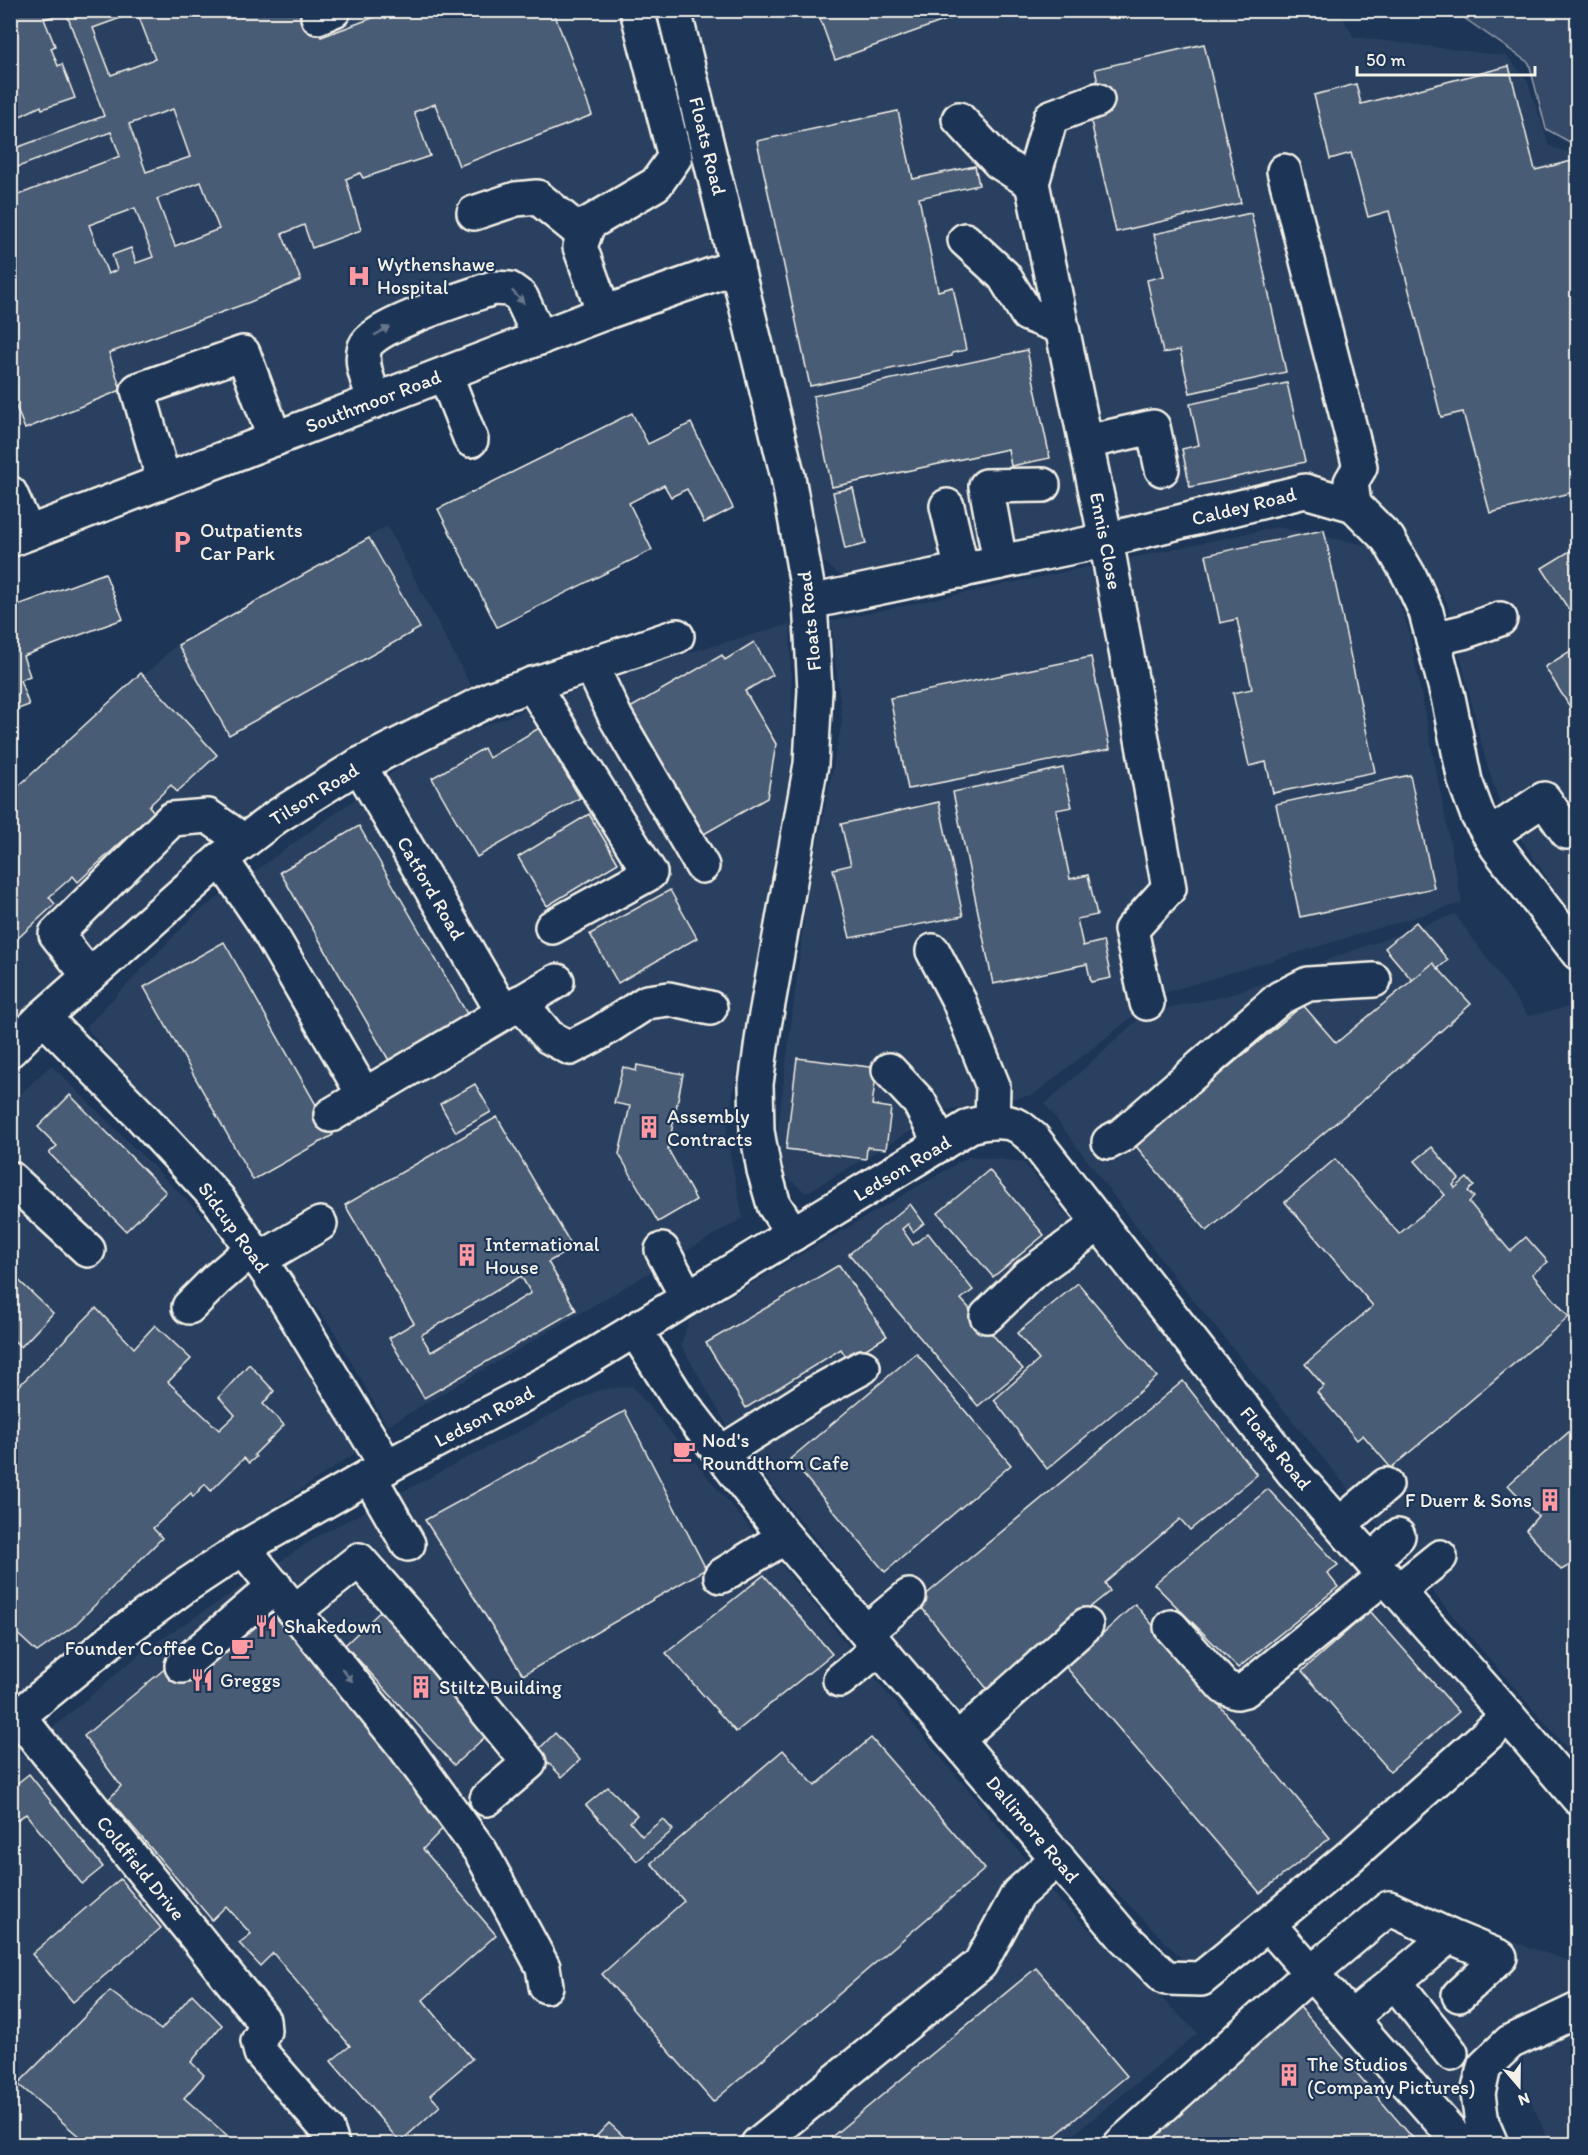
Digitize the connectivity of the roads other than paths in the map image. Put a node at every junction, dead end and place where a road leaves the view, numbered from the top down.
1 (637, 10) edge
2 (674, 10) edge
3 (1097, 100) dead end
4 (959, 119) dead end
5 (1284, 171) dead end
6 (1032, 183) junction
7 (474, 213) dead end
8 (584, 235) junction
9 (965, 240) dead end
10 (737, 266) junction
11 (604, 313) junction
12 (1062, 327) junction
13 (540, 338) junction
14 (445, 374) junction
15 (375, 401) junction
16 (275, 439) junction
17 (471, 440) dead end
18 (1086, 442) junction
19 (1162, 470) dead end
20 (164, 481) junction
21 (1043, 485) dead end
22 (11, 496) edge
23 (947, 506) dead end
24 (1354, 506) junction
25 (19, 537) edge
26 (1106, 540) junction
27 (1000, 561) junction
28 (962, 571) junction
29 (810, 602) junction
30 (1500, 619) dead end
31 (677, 636) dead end
32 (1433, 639) junction
33 (591, 665) junction
34 (532, 684) junction
35 (359, 765) junction
36 (1567, 832) dead end
37 (1490, 835) junction
38 (232, 850) junction
39 (702, 866) dead end
40 (552, 927) dead end
41 (1576, 950) edge
42 (933, 951) dead end
43 (89, 976) junction
44 (1374, 980) dead end
45 (557, 981) dead end
46 (1147, 1003) dead end
47 (512, 1007) junction
48 (710, 1008) dead end
49 (43, 1017) junction
50 (10, 1050) edge
51 (889, 1070) dead end
52 (364, 1095) junction
53 (330, 1115) dead end
54 (981, 1124) junction
55 (1109, 1142) dead end
56 (941, 1144) junction
57 (10, 1178) edge
58 (1100, 1223) junction
59 (320, 1224) dead end
60 (792, 1234) junction
61 (88, 1250) dead end
62 (662, 1251) dead end
63 (256, 1255) junction
64 (687, 1297) junction
65 (189, 1307) dead end
66 (987, 1316) dead end
67 (635, 1330) junction
68 (863, 1367) dead end
69 (721, 1453) junction
70 (378, 1472) junction
71 (1386, 1485) dead end
72 (1340, 1524) junction
73 (1398, 1536) dead end
74 (785, 1537) junction
75 (408, 1544) dead end
76 (243, 1548) junction
77 (1440, 1557) dead end
78 (721, 1576) dead end
79 (1385, 1576) junction
80 (909, 1596) dead end
81 (294, 1609) junction
82 (1086, 1625) dead end
83 (1170, 1627) dead end
84 (873, 1640) junction
85 (183, 1666) dead end
86 (840, 1680) dead end
87 (1508, 1716) junction
88 (14, 1719) edge
89 (957, 1740) junction
90 (1578, 1798) edge
91 (487, 1799) dead end
92 (1058, 1858) junction
93 (1268, 1924) junction
94 (1449, 1936) junction
95 (1311, 1973) junction
96 (1395, 1982) junction
97 (546, 1986) dead end
98 (1459, 1995) dead end
99 (1578, 2010) edge
100 (1351, 2018) junction
101 (1451, 2053) dead end
102 (332, 2145) edge
103 (758, 2145) edge
104 (1121, 2145) edge
105 (1461, 2145) edge
106 (1491, 2145) edge

1 - 8 street
2 - 10 street, Floats Road
3 - 6 street, Ennis Close
4 - 6 street
5 - 24 street
6 - 12 street, Ennis Close
7 - 8 street
8 - 11 street
9 - 12 street
10 - 11 street, Southmoor Road
10 - 29 street, Floats Road
11 - 13 street, Southmoor Road
12 - 18 street, Ennis Close
13 - 14 street, Southmoor Road
15 -> 13 street
14 - 15 street, Southmoor Road
14 - 17 street
15 - 16 street, Southmoor Road
16 - 20 street, Southmoor Road
16 - 20 street
18 - 19 street
18 - 26 street, Ennis Close
20 - 25 street, Southmoor Road
21 - 27 street
22 - 25 street
23 - 28 street
24 - 26 street, Caldey Road
24 - 32 street, Caldey Road
26 - 27 street, Caldey Road
26 - 46 street, Ennis Close
27 - 28 street, Caldey Road
28 - 29 street, Caldey Road
29 - 60 street, Floats Road
30 - 32 street
31 - 33 street, Tilson Road
32 - 37 street, Caldey Road
33 - 34 street, Tilson Road
33 - 39 street
34 - 35 street, Tilson Road
34 - 40 street
35 - 38 street, Tilson Road
35 - 47 street, Catford Road
36 - 37 street
37 - 41 street, Caldey Road
38 - 43 street, Tilson Road
38 - 43 street
38 - 52 street
42 - 54 street
43 - 49 street, Tilson Road
44 - 55 street
45 - 47 street
47 - 48 street, Catford Road
47 - 52 street
49 - 50 street, Tilson Road
49 - 63 street, Sidcup Road
51 - 56 street
52 - 53 street
54 - 56 street, Ledson Road
54 - 58 street, Floats Road
56 - 60 street, Ledson Road
57 - 61 street
58 - 66 street
58 - 72 street, Floats Road
59 - 63 street
60 - 64 street, Ledson Road
62 - 64 street
63 - 65 street
63 - 70 street, Sidcup Road
64 - 67 street, Ledson Road
67 - 69 street, Dallimore Road
67 - 70 street, Ledson Road
68 - 69 street
69 - 74 street, Dallimore Road
70 - 75 street, Sidcup Road
70 - 76 street, Ledson Road
71 - 72 street
72 - 79 street, Floats Road
73 - 79 street
74 - 78 street
74 - 84 street, Dallimore Road
76 - 81 street
76 - 88 street, Ledson Road
77 - 79 street
79 - 83 street
79 - 87 street, Floats Road
80 - 84 street
81 - 85 street
81 - 91 street
81 -> 97 street
82 - 89 street
84 - 86 street
84 - 89 street, Dallimore Road
87 - 90 street, Floats Road
87 - 93 street, Dallimore Road
88 - 102 street, Coldfield Drive
89 - 92 street, Dallimore Road
92 - 93 street, Dallimore Road
92 - 103 street
93 - 95 street
94 - 95 street
94 - 96 street
94 - 98 street
95 - 100 street
95 - 104 street
96 - 100 street
96 - 101 street
99 - 106 street
100 - 105 street

